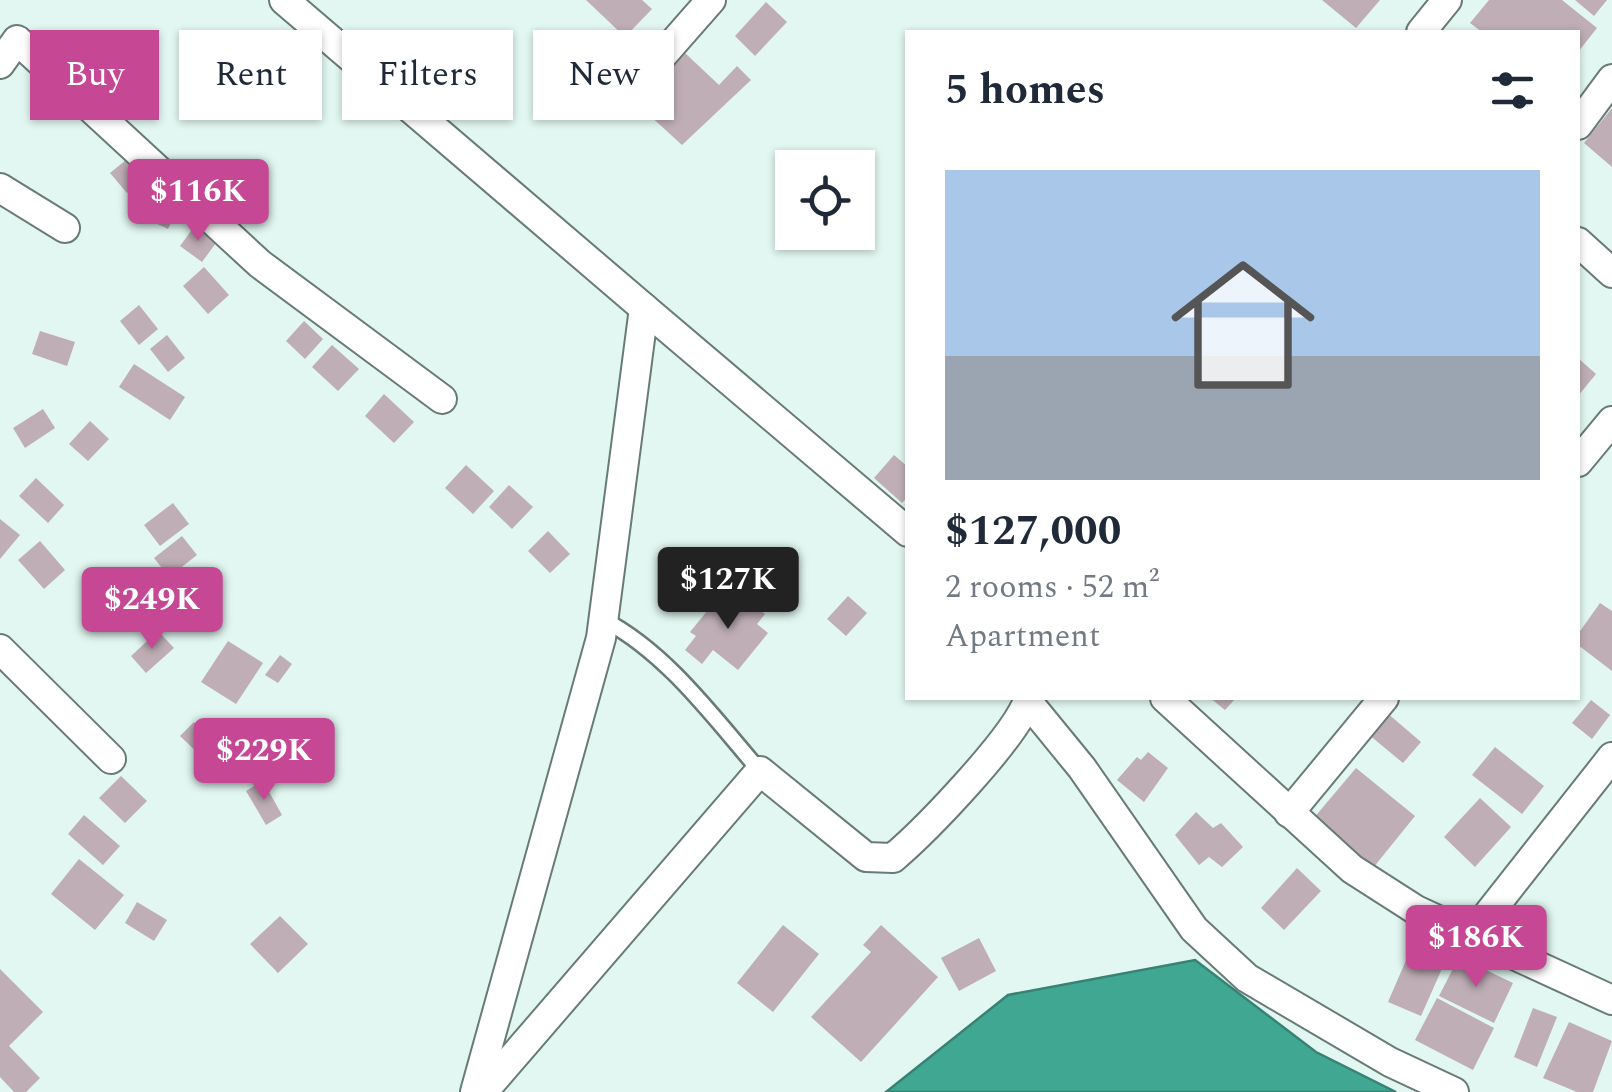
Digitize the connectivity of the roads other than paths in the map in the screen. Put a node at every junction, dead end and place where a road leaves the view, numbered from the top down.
1 (284, 0) edge
2 (711, 0) edge
3 (1447, 0) edge
4 (1423, 30) edge
5 (674, 42) edge
6 (0, 64) edge
7 (1612, 80) edge
8 (1580, 122) edge
9 (0, 188) edge
10 (65, 228) dead end
11 (1580, 244) edge
12 (1612, 273) edge
13 (644, 308) junction
14 (442, 399) dead end
15 (1612, 420) edge
16 (1580, 460) edge
17 (905, 529) edge
18 (604, 620) junction
19 (0, 649) edge
20 (1028, 700) edge
21 (1168, 700) edge
22 (1382, 700) edge
23 (1612, 757) edge
24 (111, 759) dead end
25 (760, 771) junction
26 (1288, 813) junction
27 (1471, 936) junction
28 (1612, 1000) edge
29 (475, 1092) edge
30 (483, 1092) edge
31 (1454, 1092) edge

1 - 13 street
2 - 5 street
3 - 4 street
6 - 14 street
7 - 8 street
9 - 10 street
11 - 12 street
13 - 17 street
13 - 18 street
15 - 16 street
18 - 25 lane
18 - 29 street
19 - 24 street
20 - 25 street
20 - 31 street
21 - 26 street
22 - 26 street
23 - 27 street
25 - 30 street
26 - 27 street
27 - 28 street

